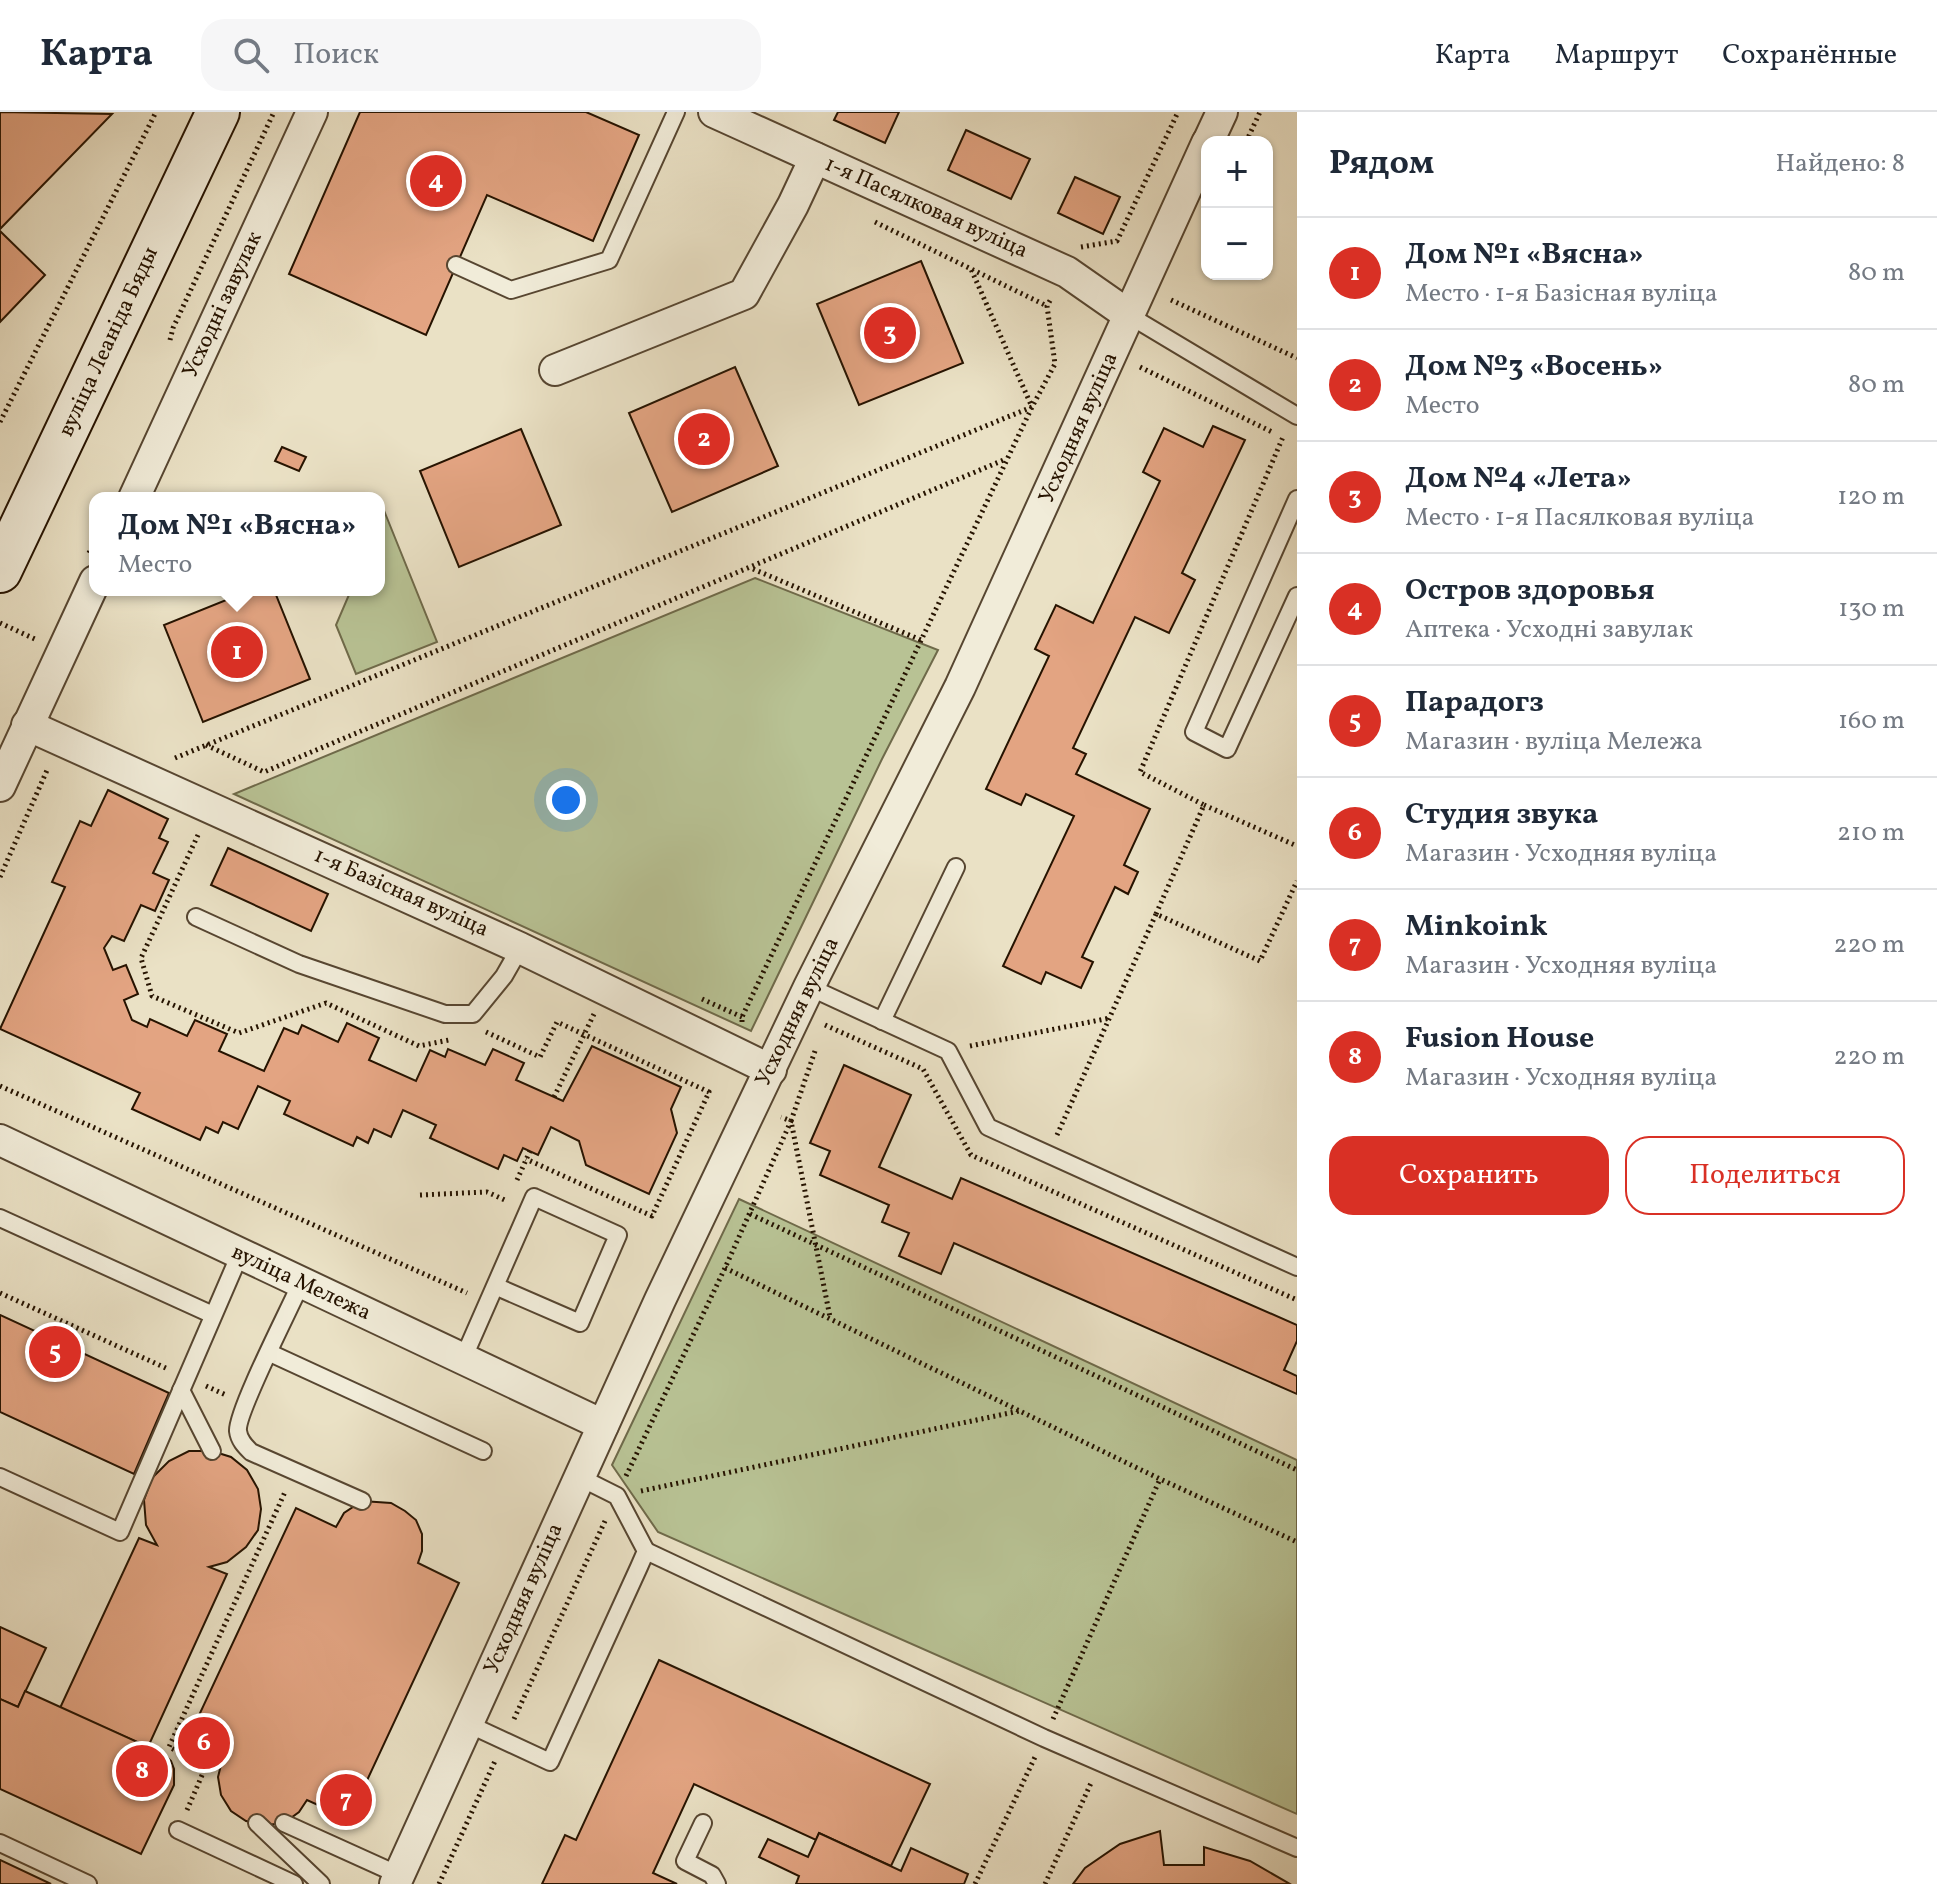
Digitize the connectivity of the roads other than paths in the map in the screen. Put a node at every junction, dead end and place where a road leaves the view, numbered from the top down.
1 (218, 112) edge
2 (312, 112) edge
3 (676, 112) edge
4 (714, 112) edge
5 (1222, 112) edge
6 (1210, 136) edge
7 (1201, 156) edge
8 (815, 158) junction
9 (456, 265) dead end
10 (1130, 316) junction
11 (555, 370) dead end
12 (1295, 421) edge
13 (137, 492) edge
14 (1297, 499) edge
15 (0, 571) edge
16 (89, 594) edge
17 (1297, 596) edge
18 (27, 725) junction
19 (0, 786) edge
20 (956, 867) dead end
21 (196, 917) dead end
22 (520, 948) junction
23 (809, 987) junction
24 (882, 1021) junction
25 (771, 1070) junction
26 (0, 1140) edge
27 (0, 1218) edge
28 (240, 1254) junction
29 (1297, 1267) edge
30 (301, 1283) junction
31 (495, 1286) junction
32 (213, 1315) junction
33 (270, 1353) junction
34 (463, 1359) junction
35 (183, 1384) junction
36 (603, 1425) junction
37 (212, 1451) dead end
38 (483, 1451) dead end
39 (0, 1477) edge
40 (579, 1477) junction
41 (362, 1501) dead end
42 (646, 1551) junction
43 (468, 1724) junction
44 (257, 1823) dead end
45 (284, 1823) dead end
46 (703, 1823) dead end
47 (178, 1830) road end
48 (0, 1843) edge
49 (1297, 1848) edge
50 (397, 1879) edge
51 (88, 1884) edge
52 (294, 1884) edge
53 (321, 1884) edge
54 (717, 1884) edge

1 - 15 main road, вуліца Леаніда Бяды
2 - 13 street, Усходні завулак
3 - 9 lane
4 - 8 street, 1-я Пасялковая вуліца
5 - 6 street, Усходняя вуліца
7 - 10 street, Усходняя вуліца
8 - 10 street, 1-я Пасялковая вуліца
8 - 11 street
10 - 12 lane
10 - 23 street, Усходняя вуліца
14 - 17 lane
16 - 18 street
18 - 19 street
18 - 22 street, 1-я Базісная вуліца
20 - 24 lane
21 - 22 lane
22 - 25 street, 1-я Базісная вуліца
23 - 24 lane
23 - 25 street, Усходняя вуліца
24 - 29 lane
25 - 36 street, Усходняя вуліца
26 - 28 street, вуліца Мележа
27 - 32 lane
28 - 30 street, вуліца Мележа
28 - 32 lane
30 - 33 lane
30 - 34 street, вуліца Мележа
31 - 31 lane
31 - 34 lane
32 - 35 lane
33 - 38 lane
33 - 41 lane
34 - 36 street, вуліца Мележа
35 - 37 lane
35 - 39 lane
36 - 40 street, Усходняя вуліца
40 - 42 lane
40 - 43 street, Усходняя вуліца
42 - 43 lane
42 - 49 lane
43 - 50 street, Усходняя вуліца
44 - 53 lane
45 - 50 lane
46 - 54 lane
47 - 52 lane
48 - 51 lane

